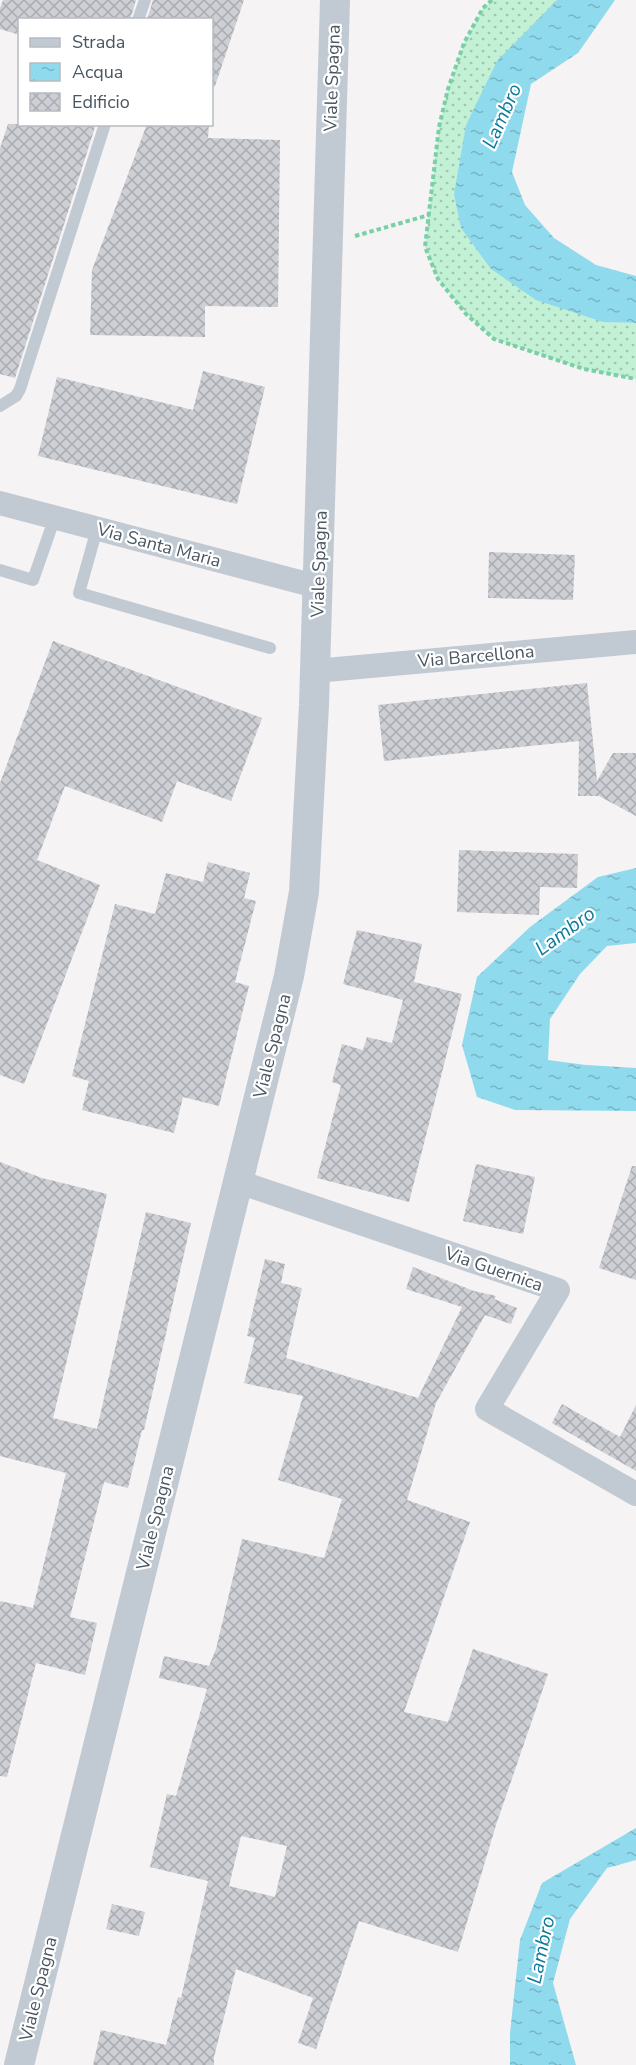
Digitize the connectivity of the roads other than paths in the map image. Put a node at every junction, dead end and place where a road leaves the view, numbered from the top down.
1 (145, 0) edge
2 (334, 0) edge
3 (139, 18) edge
4 (104, 126) edge
5 (0, 406) edge
6 (0, 503) edge
7 (55, 517) junction
8 (97, 529) junction
9 (0, 570) edge
10 (319, 587) junction
11 (636, 642) edge
12 (270, 648) dead end
13 (315, 671) junction
14 (239, 1182) junction
15 (636, 1494) edge
16 (19, 2065) edge

1 - 3 lane
2 - 10 street, Viale Spagna
4 - 5 lane
6 - 7 street, Via Santa Maria
7 - 8 street, Via Santa Maria
7 - 9 lane
8 - 10 street, Via Santa Maria
8 - 12 lane
10 - 13 street, Viale Spagna
11 - 13 street, Via Barcellona
13 - 14 street, Viale Spagna
14 - 15 street, Via Guernica
14 - 16 street, Viale Spagna

